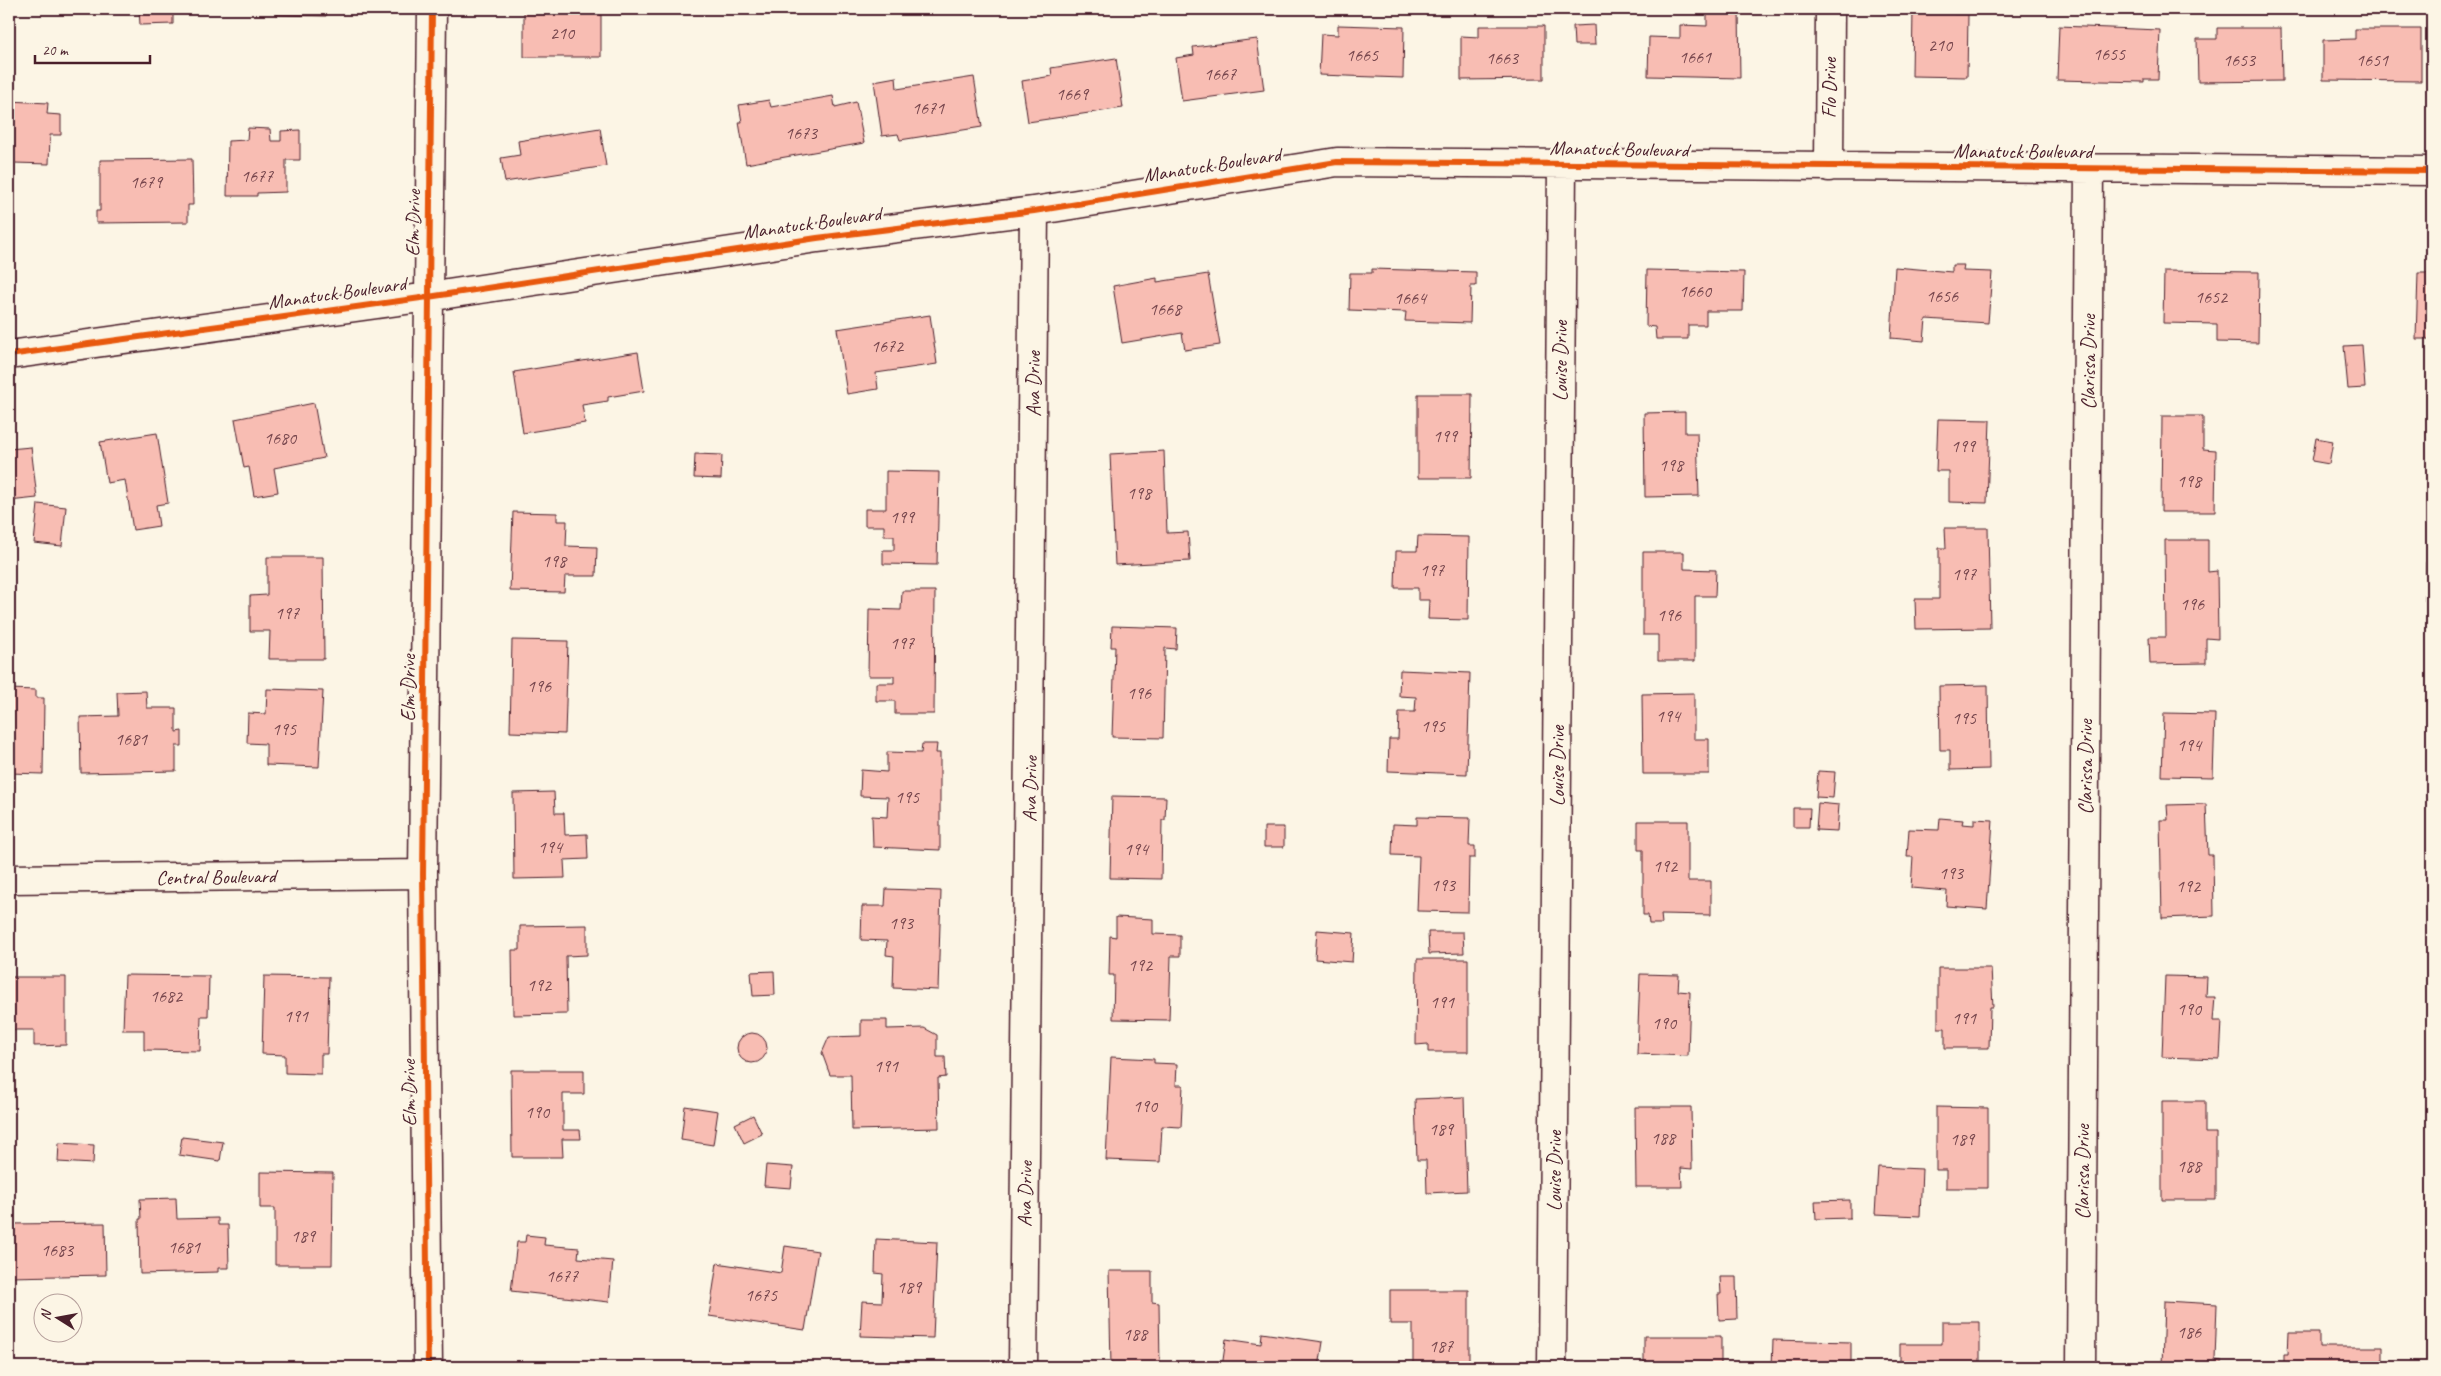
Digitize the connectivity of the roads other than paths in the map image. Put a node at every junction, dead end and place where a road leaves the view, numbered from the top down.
1 (432, 9) edge
2 (1830, 9) edge
3 (1562, 165) junction
4 (1829, 167) junction
5 (2089, 167) junction
6 (2432, 171) edge
7 (1034, 211) junction
8 (428, 297) junction
9 (9, 355) edge
10 (423, 874) junction
11 (9, 880) edge
12 (428, 1367) edge
13 (1023, 1367) edge
14 (1552, 1367) edge
15 (2081, 1367) edge

1 - 8 street, Elm Drive
2 - 4 street, Flo Drive
3 - 4 street, Manatuck Boulevard
3 - 7 street, Manatuck Boulevard
3 - 14 street, Louise Drive
4 - 5 street, Manatuck Boulevard
5 - 6 street, Manatuck Boulevard
5 - 15 street, Clarissa Drive
7 - 8 street, Manatuck Boulevard
7 - 13 street, Ava Drive
8 - 9 street, Manatuck Boulevard
8 - 10 street, Elm Drive
10 - 11 street, Central Boulevard
10 - 12 street, Elm Drive

